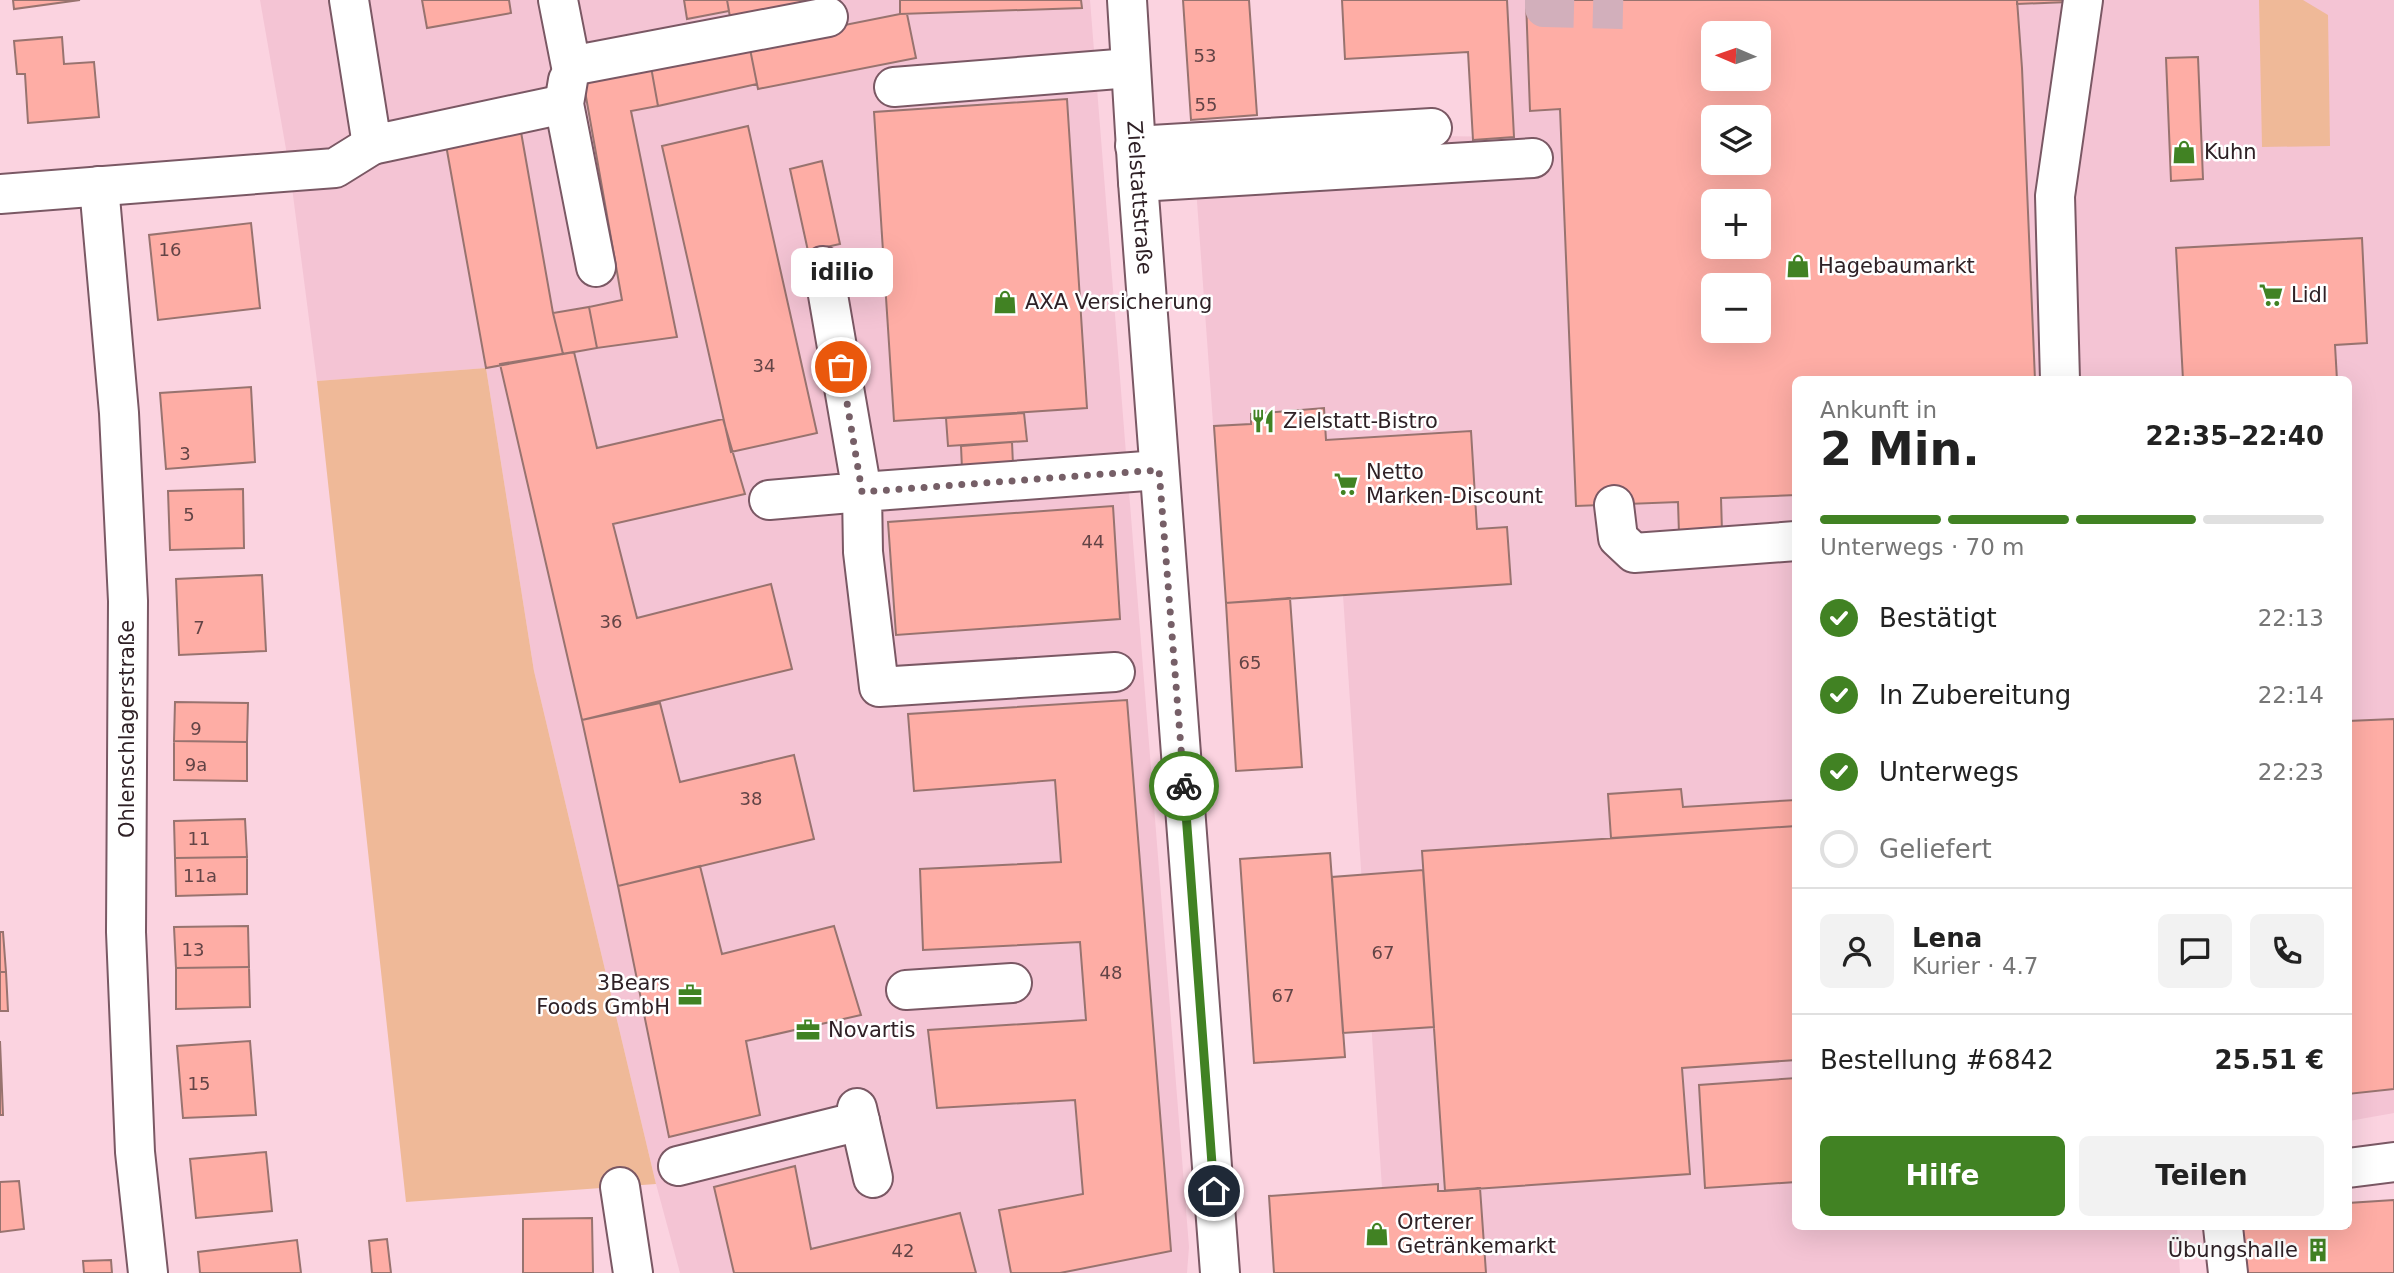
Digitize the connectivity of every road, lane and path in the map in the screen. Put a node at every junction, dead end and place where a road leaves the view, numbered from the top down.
1 (349, 0) edge
2 (558, 0) edge
3 (1127, 0) edge
4 (2083, 0) edge
5 (828, 17) dead end
6 (571, 66) junction
7 (1130, 68) junction
8 (894, 88) dead end
9 (564, 104) junction
10 (1432, 128) dead end
11 (372, 145) junction
12 (1532, 158) dead end
13 (1136, 164) junction
14 (99, 186) junction
15 (0, 194) edge
16 (823, 266) dead end
17 (596, 267) dead end
18 (2060, 376) edge
19 (1159, 470) junction
20 (862, 492) junction
21 (769, 500) dead end
22 (1614, 505) dead end
23 (1792, 541) edge
24 (1115, 672) dead end
25 (1012, 983) dead end
26 (906, 990) dead end
27 (2394, 1162) edge
28 (678, 1166) dead end
29 (2352, 1167) edge
30 (873, 1178) dead end
31 (620, 1187) dead end
32 (2223, 1230) edge
33 (148, 1273) edge
34 (633, 1273) edge
35 (1220, 1273) edge
36 (2228, 1273) edge

1 - 11 street
2 - 6 street
3 - 7 street, Zielstattstraße
4 - 18 street
5 - 6 street
6 - 9 street
7 - 8 street
7 - 13 street, Zielstattstraße
9 - 11 street
9 - 17 street
10 - 13 street
11 - 14 street
12 - 13 street
13 - 19 street, Zielstattstraße
14 - 15 street
14 - 33 street, Ohlenschlagerstraße
16 - 20 street
19 - 20 street
19 - 35 street, Zielstattstraße
20 - 21 street
20 - 24 street
22 - 23 street
25 - 26 street
27 - 29 street
28 - 30 street
31 - 34 street
32 - 36 street

